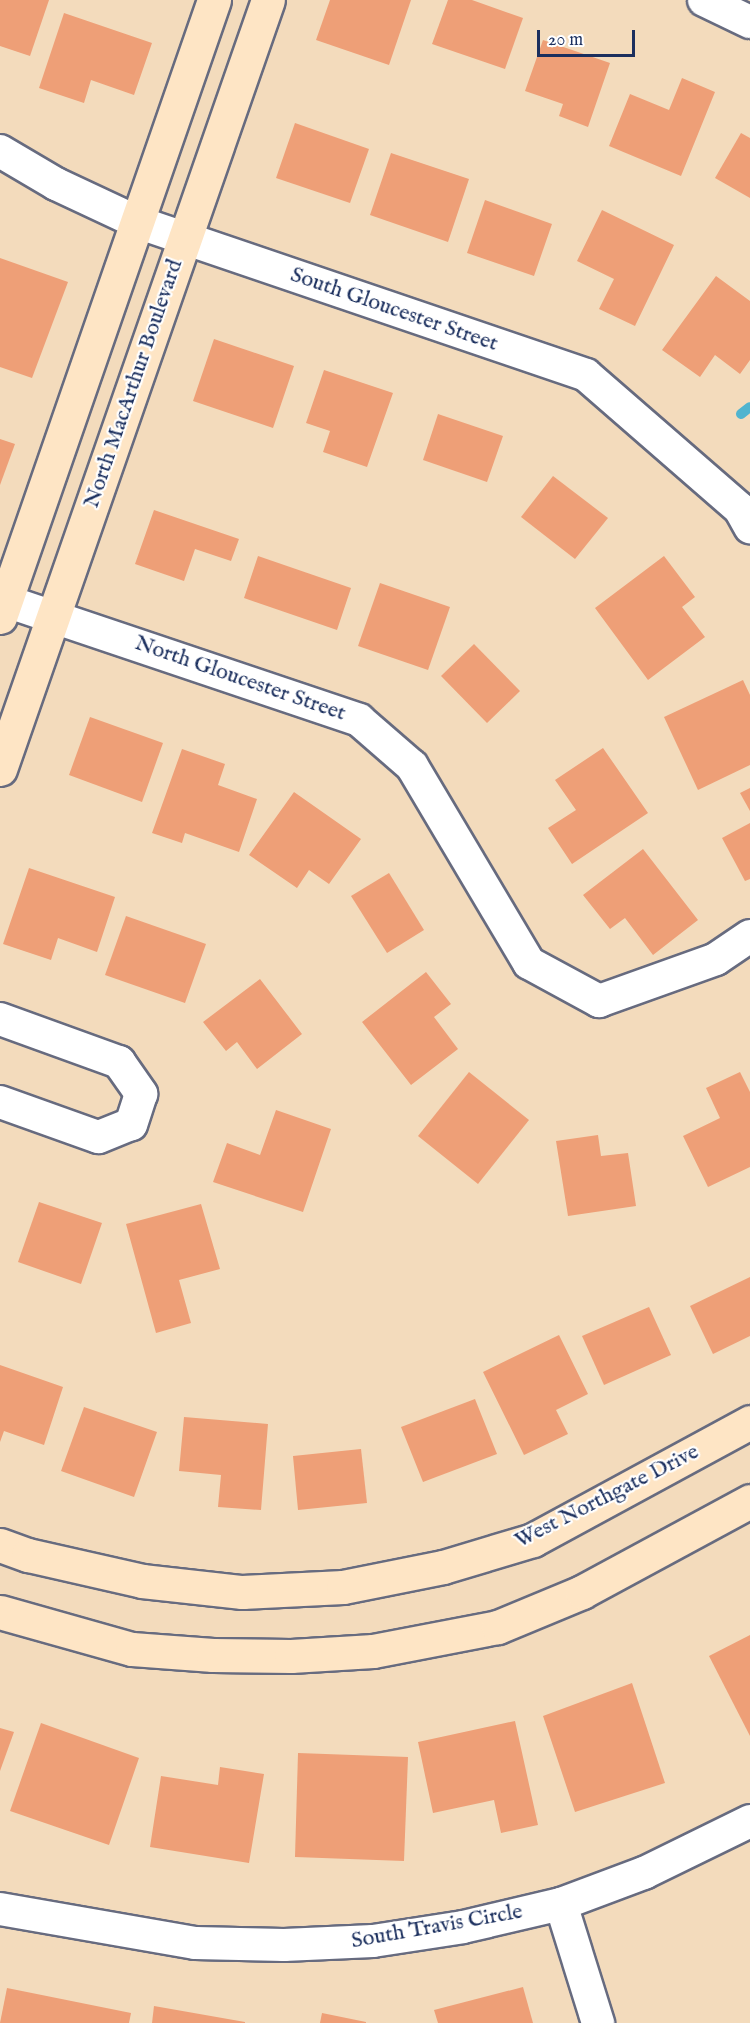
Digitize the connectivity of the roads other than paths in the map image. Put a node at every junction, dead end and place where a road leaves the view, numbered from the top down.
1 (214, 0) edge
2 (268, 0) edge
3 (704, 0) edge
4 (750, 22) edge
5 (0, 151) edge
6 (137, 222) junction
7 (185, 239) junction
8 (750, 527) edge
9 (2, 606) edge
10 (54, 616) junction
11 (0, 769) edge
12 (750, 936) edge
13 (0, 1018) edge
14 (0, 1102) edge
15 (750, 1422) edge
16 (750, 1501) edge
17 (0, 1545) edge
18 (0, 1612) edge
19 (750, 1821) edge
20 (561, 1904) junction
21 (0, 1909) edge
22 (598, 2023) edge

1 - 6 main road
2 - 7 main road, North MacArthur Boulevard
3 - 4 street
5 - 6 street, South Gloucester Street
6 - 7 street, South Gloucester Street
6 - 9 main road
7 - 8 street, South Gloucester Street
7 - 10 main road, North MacArthur Boulevard
9 - 10 street, North Gloucester Street
10 - 11 main road, North MacArthur Boulevard
10 - 12 street, North Gloucester Street
13 - 14 street
15 - 17 main road, West Northgate Drive
16 - 18 main road
19 - 20 street, South Travis Circle
20 - 21 street, South Travis Circle
20 - 22 street

